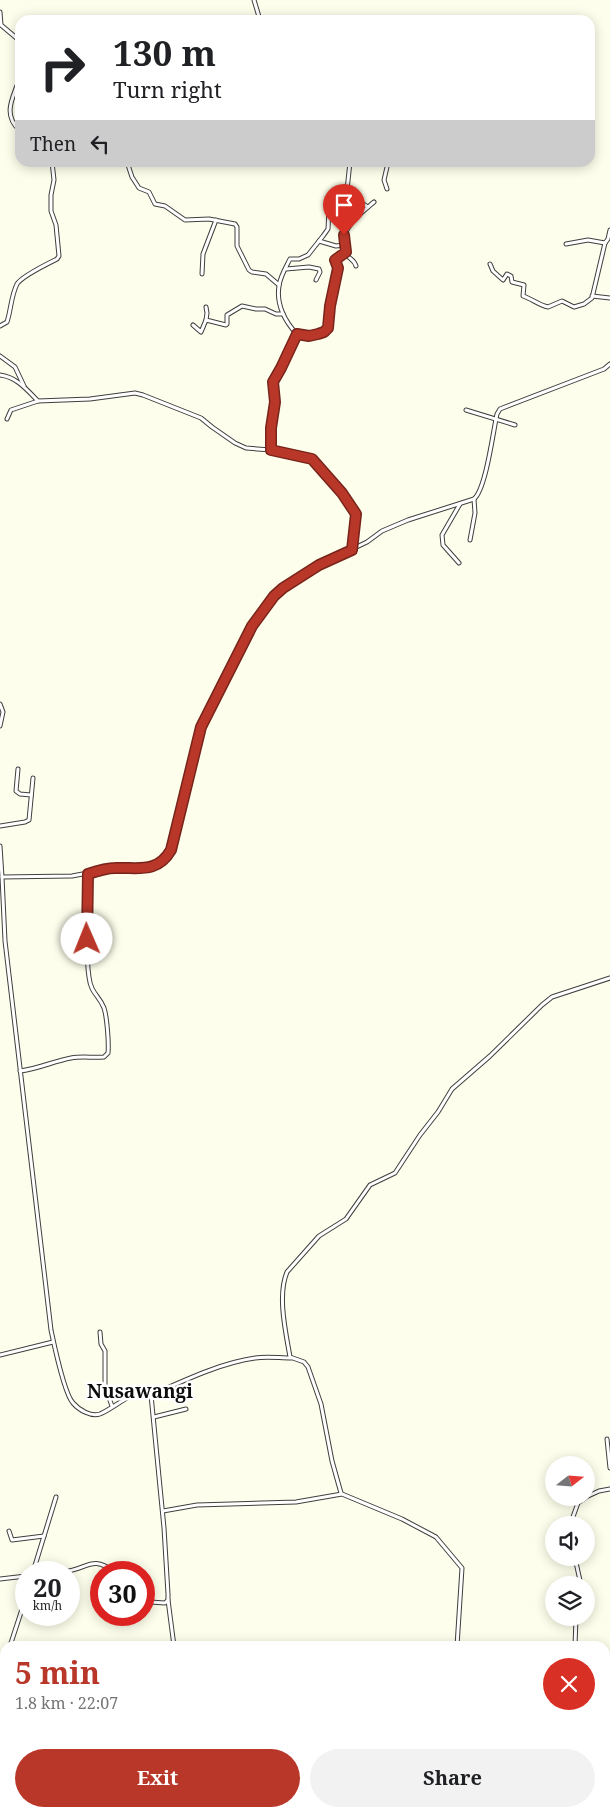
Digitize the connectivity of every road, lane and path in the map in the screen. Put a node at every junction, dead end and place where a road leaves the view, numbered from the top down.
1 (254, 0) edge
2 (0, 12) edge
3 (258, 15) edge
4 (15, 37) edge
5 (15, 90) edge
6 (15, 125) edge
7 (53, 167) edge
8 (129, 167) edge
9 (350, 167) edge
10 (387, 167) edge
11 (387, 189) dead end
12 (345, 192) junction
13 (374, 202) dead end
14 (368, 207) junction
15 (216, 220) junction
16 (610, 230) edge
17 (319, 241) junction
18 (605, 243) junction
19 (566, 244) dead end
20 (344, 245) junction
21 (346, 252) junction
22 (490, 264) dead end
23 (356, 266) dead end
24 (286, 269) junction
25 (202, 274) dead end
26 (316, 280) dead end
27 (279, 285) junction
28 (592, 296) junction
29 (610, 298) edge
30 (206, 307) dead end
31 (283, 314) junction
32 (206, 320) junction
33 (193, 324) dead end
34 (0, 326) edge
35 (297, 334) junction
36 (0, 356) edge
37 (610, 364) edge
38 (0, 375) edge
39 (24, 386) junction
40 (38, 401) junction
41 (466, 410) dead end
42 (7, 419) dead end
43 (496, 420) junction
44 (515, 425) dead end
45 (271, 450) junction
46 (474, 499) junction
47 (460, 504) junction
48 (470, 540) dead end
49 (352, 550) junction
50 (459, 562) dead end
51 (0, 704) edge
52 (0, 726) edge
53 (18, 768) dead end
54 (32, 778) dead end
55 (31, 795) junction
56 (0, 826) edge
57 (0, 845) edge
58 (88, 874) junction
59 (2, 877) junction
60 (610, 978) edge
61 (20, 1071) junction
62 (100, 1332) dead end
63 (53, 1342) junction
64 (0, 1355) edge
65 (291, 1358) junction
66 (152, 1395) junction
67 (112, 1406) junction
68 (186, 1409) dead end
69 (154, 1417) junction
70 (608, 1439) dead end
71 (610, 1468) edge
72 (610, 1489) edge
73 (341, 1493) junction
74 (595, 1493) edge
75 (56, 1497) dead end
76 (163, 1511) junction
77 (10, 1531) dead end
78 (44, 1536) junction
79 (36, 1561) edge
80 (15, 1577) edge
81 (0, 1579) edge
82 (168, 1600) junction
83 (155, 1603) edge
84 (17, 1626) edge
85 (576, 1626) edge
86 (12, 1641) edge
87 (173, 1641) edge
88 (457, 1641) edge
89 (577, 1641) edge

1 - 3 street
2 - 4 street
5 - 6 street
7 - 34 street
8 - 15 street
9 - 12 street
10 - 11 street
12 - 14 street
12 - 17 street
13 - 14 street
14 - 20 street
15 - 25 street
15 - 27 street
16 - 18 street
17 - 20 street
17 - 24 street
18 - 19 street
18 - 28 street
20 - 21 street
21 - 23 street
21 - 35 street
22 - 28 street
24 - 26 street
24 - 27 street
27 - 31 street
28 - 29 street
30 - 32 street
31 - 32 street
31 - 35 street
32 - 33 street
35 - 45 street
36 - 39 street
37 - 43 street
38 - 39 street
39 - 40 street
40 - 42 street
40 - 45 street
41 - 43 street
43 - 44 street
43 - 46 street
45 - 49 street
46 - 47 street
46 - 48 street
47 - 49 street
47 - 50 street
49 - 58 street
51 - 52 street
53 - 55 street
54 - 55 street
55 - 56 street
57 - 59 street
58 - 59 street
58 - 61 street
59 - 61 street
60 - 65 street
61 - 63 street
62 - 67 street
63 - 64 street
63 - 67 street
65 - 66 street
65 - 73 street
66 - 67 street
66 - 69 street
68 - 69 street
69 - 76 street
70 - 71 street
72 - 74 street
73 - 76 street
73 - 88 street
75 - 78 street
76 - 82 street
77 - 78 street
78 - 79 street
80 - 81 street
82 - 83 street
82 - 87 street
84 - 86 street
85 - 89 street

